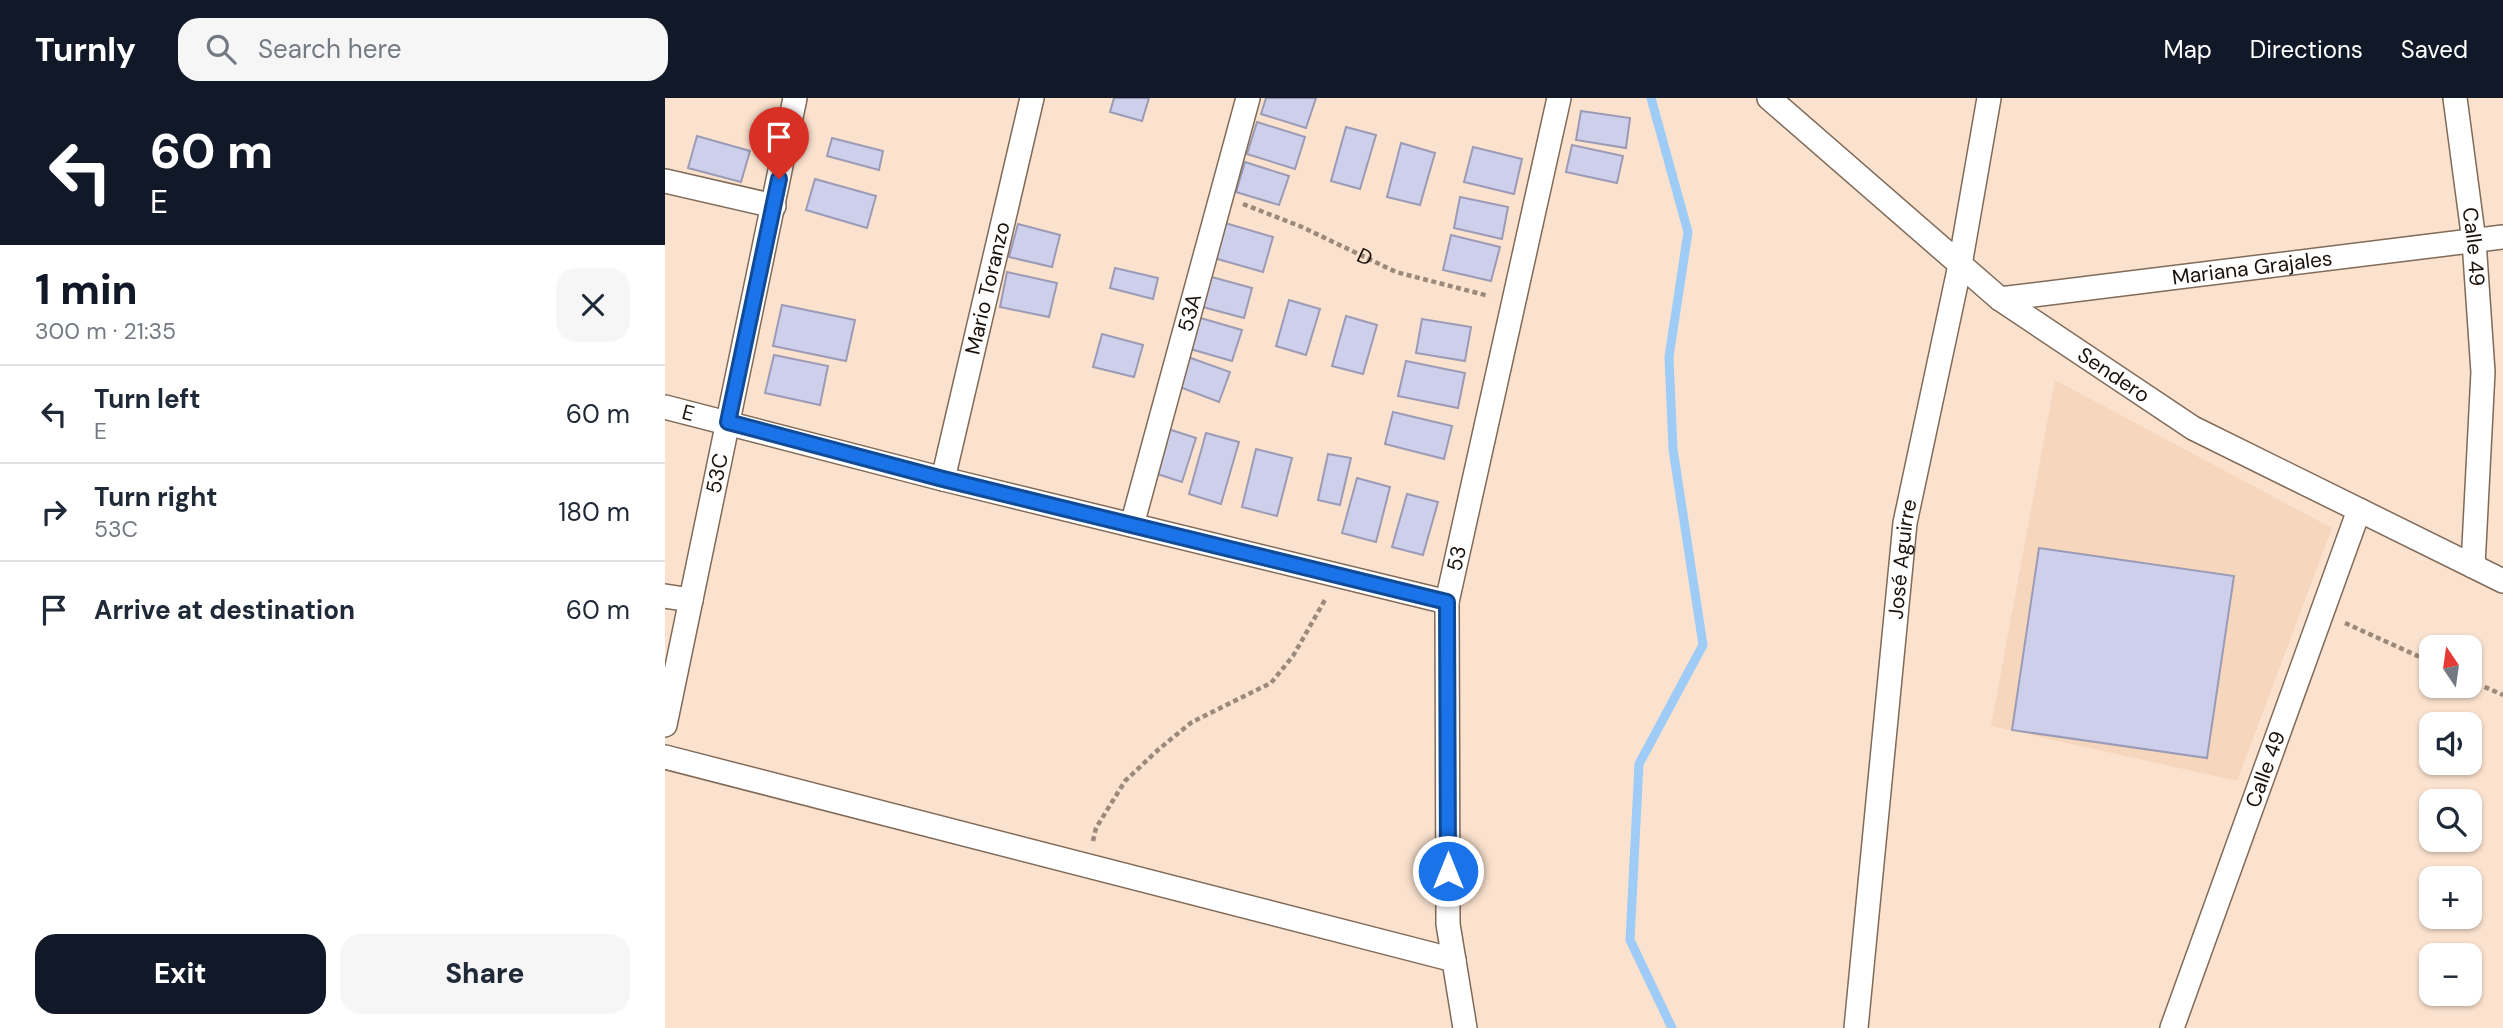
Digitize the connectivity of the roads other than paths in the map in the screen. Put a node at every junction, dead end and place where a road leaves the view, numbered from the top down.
1 (795, 98) edge
2 (1032, 98) edge
3 (1248, 98) edge
4 (1559, 98) edge
5 (1769, 98) edge
6 (1989, 98) edge
7 (2455, 98) edge
8 (665, 181) edge
9 (774, 206) junction
10 (2503, 237) edge
11 (2474, 241) junction
12 (1960, 265) junction
13 (2000, 299) junction
14 (665, 407) edge
15 (728, 422) junction
16 (943, 479) junction
17 (2359, 510) junction
18 (1132, 525) junction
19 (2473, 566) junction
20 (2503, 581) edge
21 (665, 597) edge
22 (691, 600) junction
23 (1447, 602) junction
24 (665, 725) edge
25 (665, 757) edge
26 (1454, 960) junction
27 (1465, 1028) edge
28 (1856, 1028) edge
29 (2172, 1028) edge

1 - 9 street, 53C
2 - 16 street, Mario Toranzo
3 - 18 street, 53A
4 - 23 street, 53
5 - 12 street, Sendero
6 - 12 street, José Aguirre
7 - 11 street, Calle 49
8 - 9 street
9 - 15 street, 53C
10 - 11 street, Mariana Grajales
11 - 13 street, Mariana Grajales
11 - 19 street, Calle 49
12 - 13 street, Sendero
12 - 28 street, José Aguirre
13 - 17 street, Sendero
14 - 15 street, E
15 - 16 street, E
15 - 22 street, 53C
16 - 18 street, E
17 - 19 street, Sendero
17 - 29 street, Calle 49
18 - 23 street, E
19 - 20 street, Sendero
21 - 22 street
22 - 24 street, 53C
23 - 26 street, 53
25 - 26 street
26 - 27 street, 53

